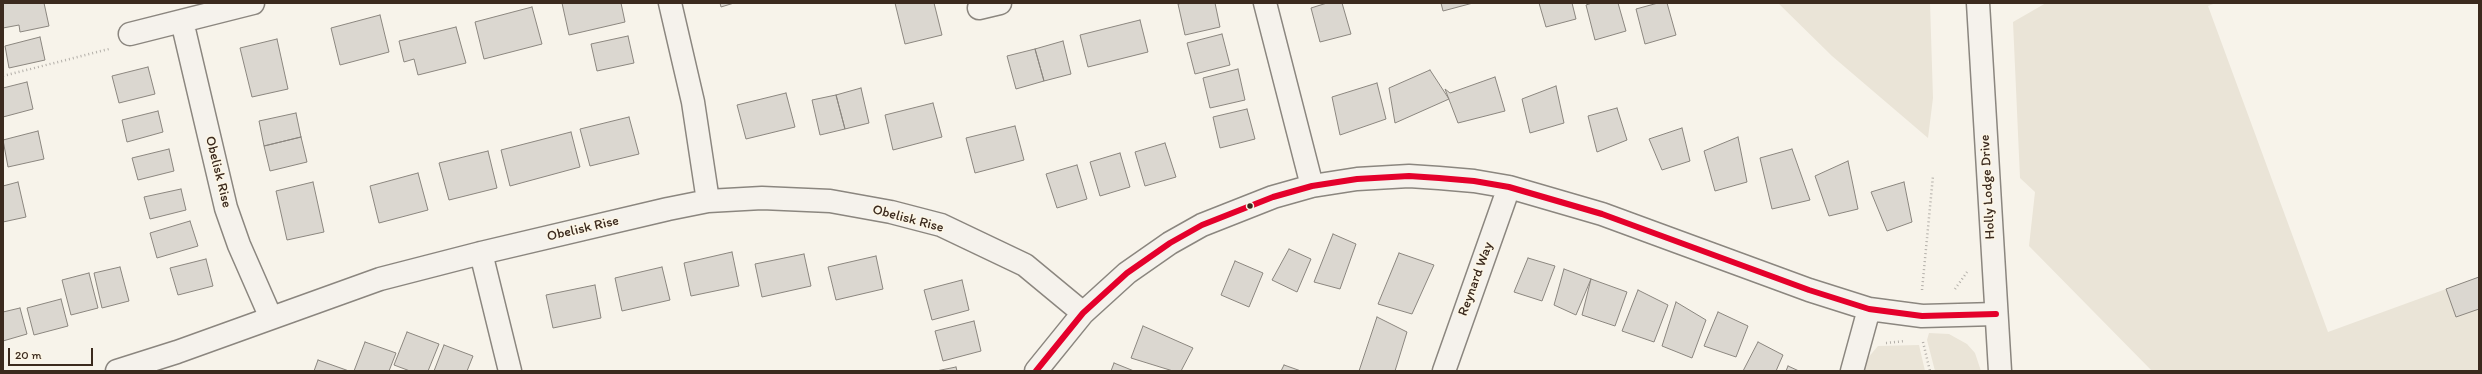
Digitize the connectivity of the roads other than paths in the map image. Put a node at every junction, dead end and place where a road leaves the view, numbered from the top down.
1 (253, 3) edge
2 (670, 3) edge
3 (1265, 3) edge
4 (1978, 3) edge
5 (182, 21) junction
6 (130, 34) road end
7 (1312, 186) junction
8 (1509, 187) junction
9 (708, 201) junction
10 (481, 252) junction
11 (1869, 309) junction
12 (1083, 313) junction
13 (1996, 314) junction
14 (271, 318) junction
15 (117, 371) edge
16 (510, 371) edge
17 (1036, 371) edge
18 (1444, 371) edge
19 (1852, 371) edge
20 (2000, 371) edge

1 - 5 street
2 - 9 street
3 - 7 street
4 - 13 street, Holly Lodge Drive
5 - 6 street
5 - 14 street, Obelisk Rise
7 - 8 street
7 - 12 street
8 - 11 street
8 - 18 street, Reynard Way
9 - 10 street, Obelisk Rise
9 - 12 street, Obelisk Rise
10 - 14 street, Obelisk Rise
10 - 16 street
11 - 13 street
11 - 19 street
12 - 17 street
13 - 20 street, Holly Lodge Drive
14 - 15 street, Obelisk Rise

